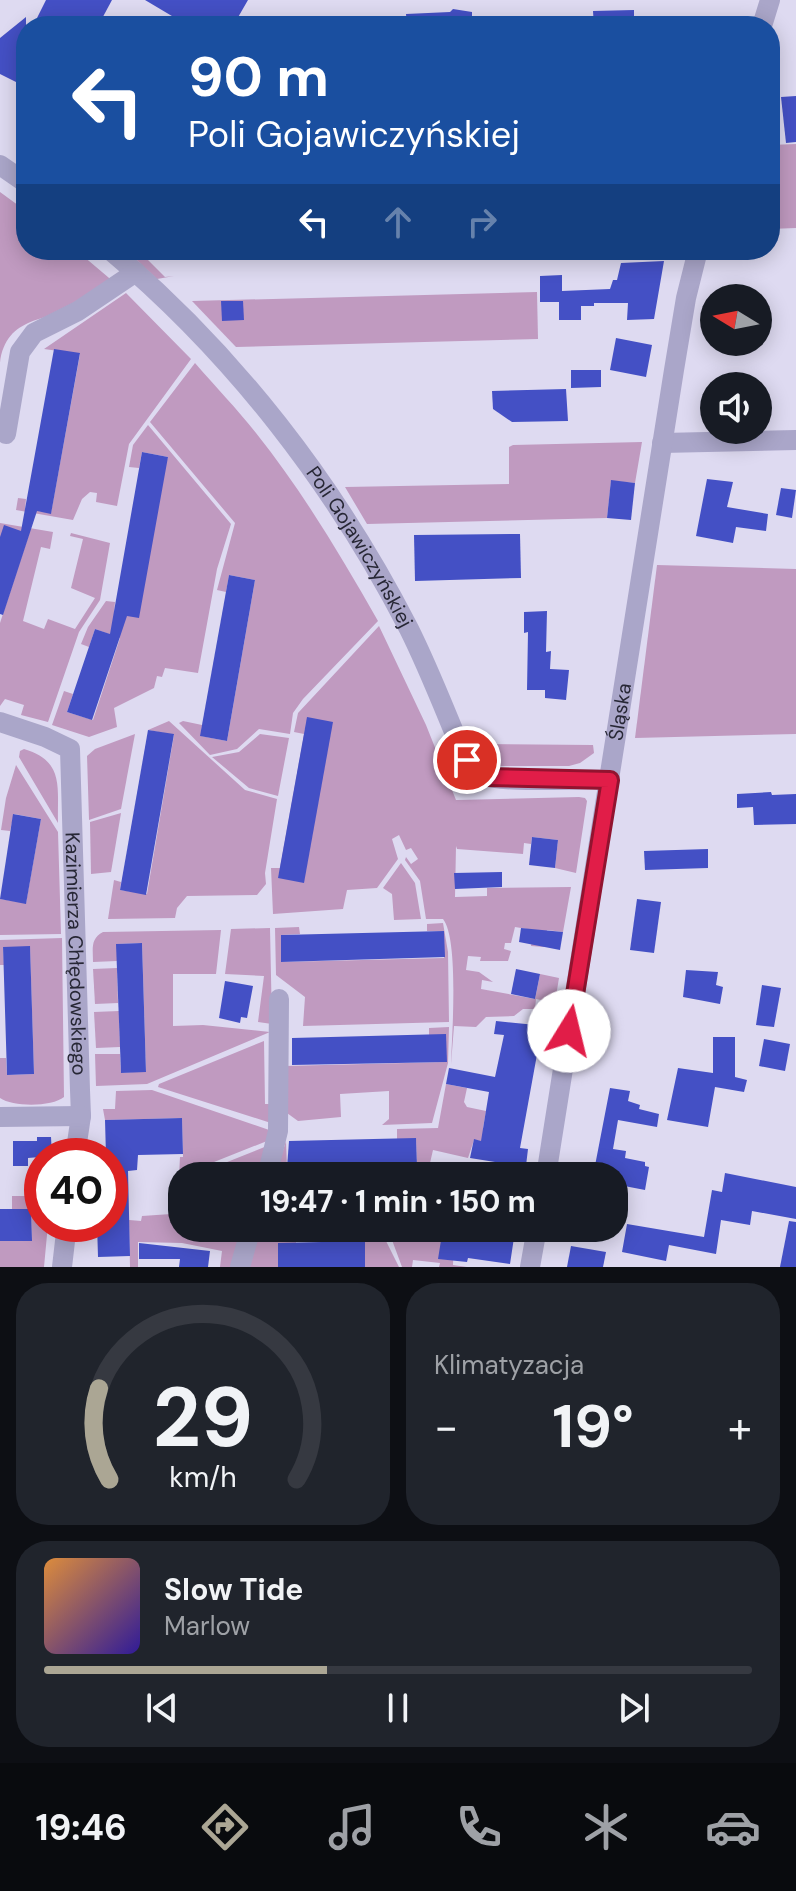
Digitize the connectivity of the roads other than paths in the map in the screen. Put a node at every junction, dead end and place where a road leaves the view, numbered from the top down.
1 (122, 260) edge
2 (696, 260) edge
3 (136, 272) junction
4 (6, 434) dead end
5 (796, 440) edge
6 (662, 443) junction
7 (0, 722) edge
8 (610, 780) junction
9 (279, 999) dead end
10 (81, 1116) junction
11 (0, 1117) edge
12 (78, 1138) edge
13 (270, 1162) edge
14 (548, 1162) edge
15 (65, 1242) edge
16 (247, 1242) edge
17 (534, 1242) edge
18 (62, 1267) edge
19 (240, 1267) edge
20 (530, 1267) edge

1 - 3 street, Poli Gojawiczyńskiej
2 - 6 street, Śląska
3 - 4 street
3 - 8 street, Poli Gojawiczyńskiej
5 - 6 street
6 - 8 street, Śląska
7 - 10 street, Kazimierza Chłędowskiego
8 - 14 street, Śląska
9 - 13 street
10 - 11 street
10 - 12 street, Kazimierza Chłędowskiego
15 - 18 street
16 - 19 street
17 - 20 street

